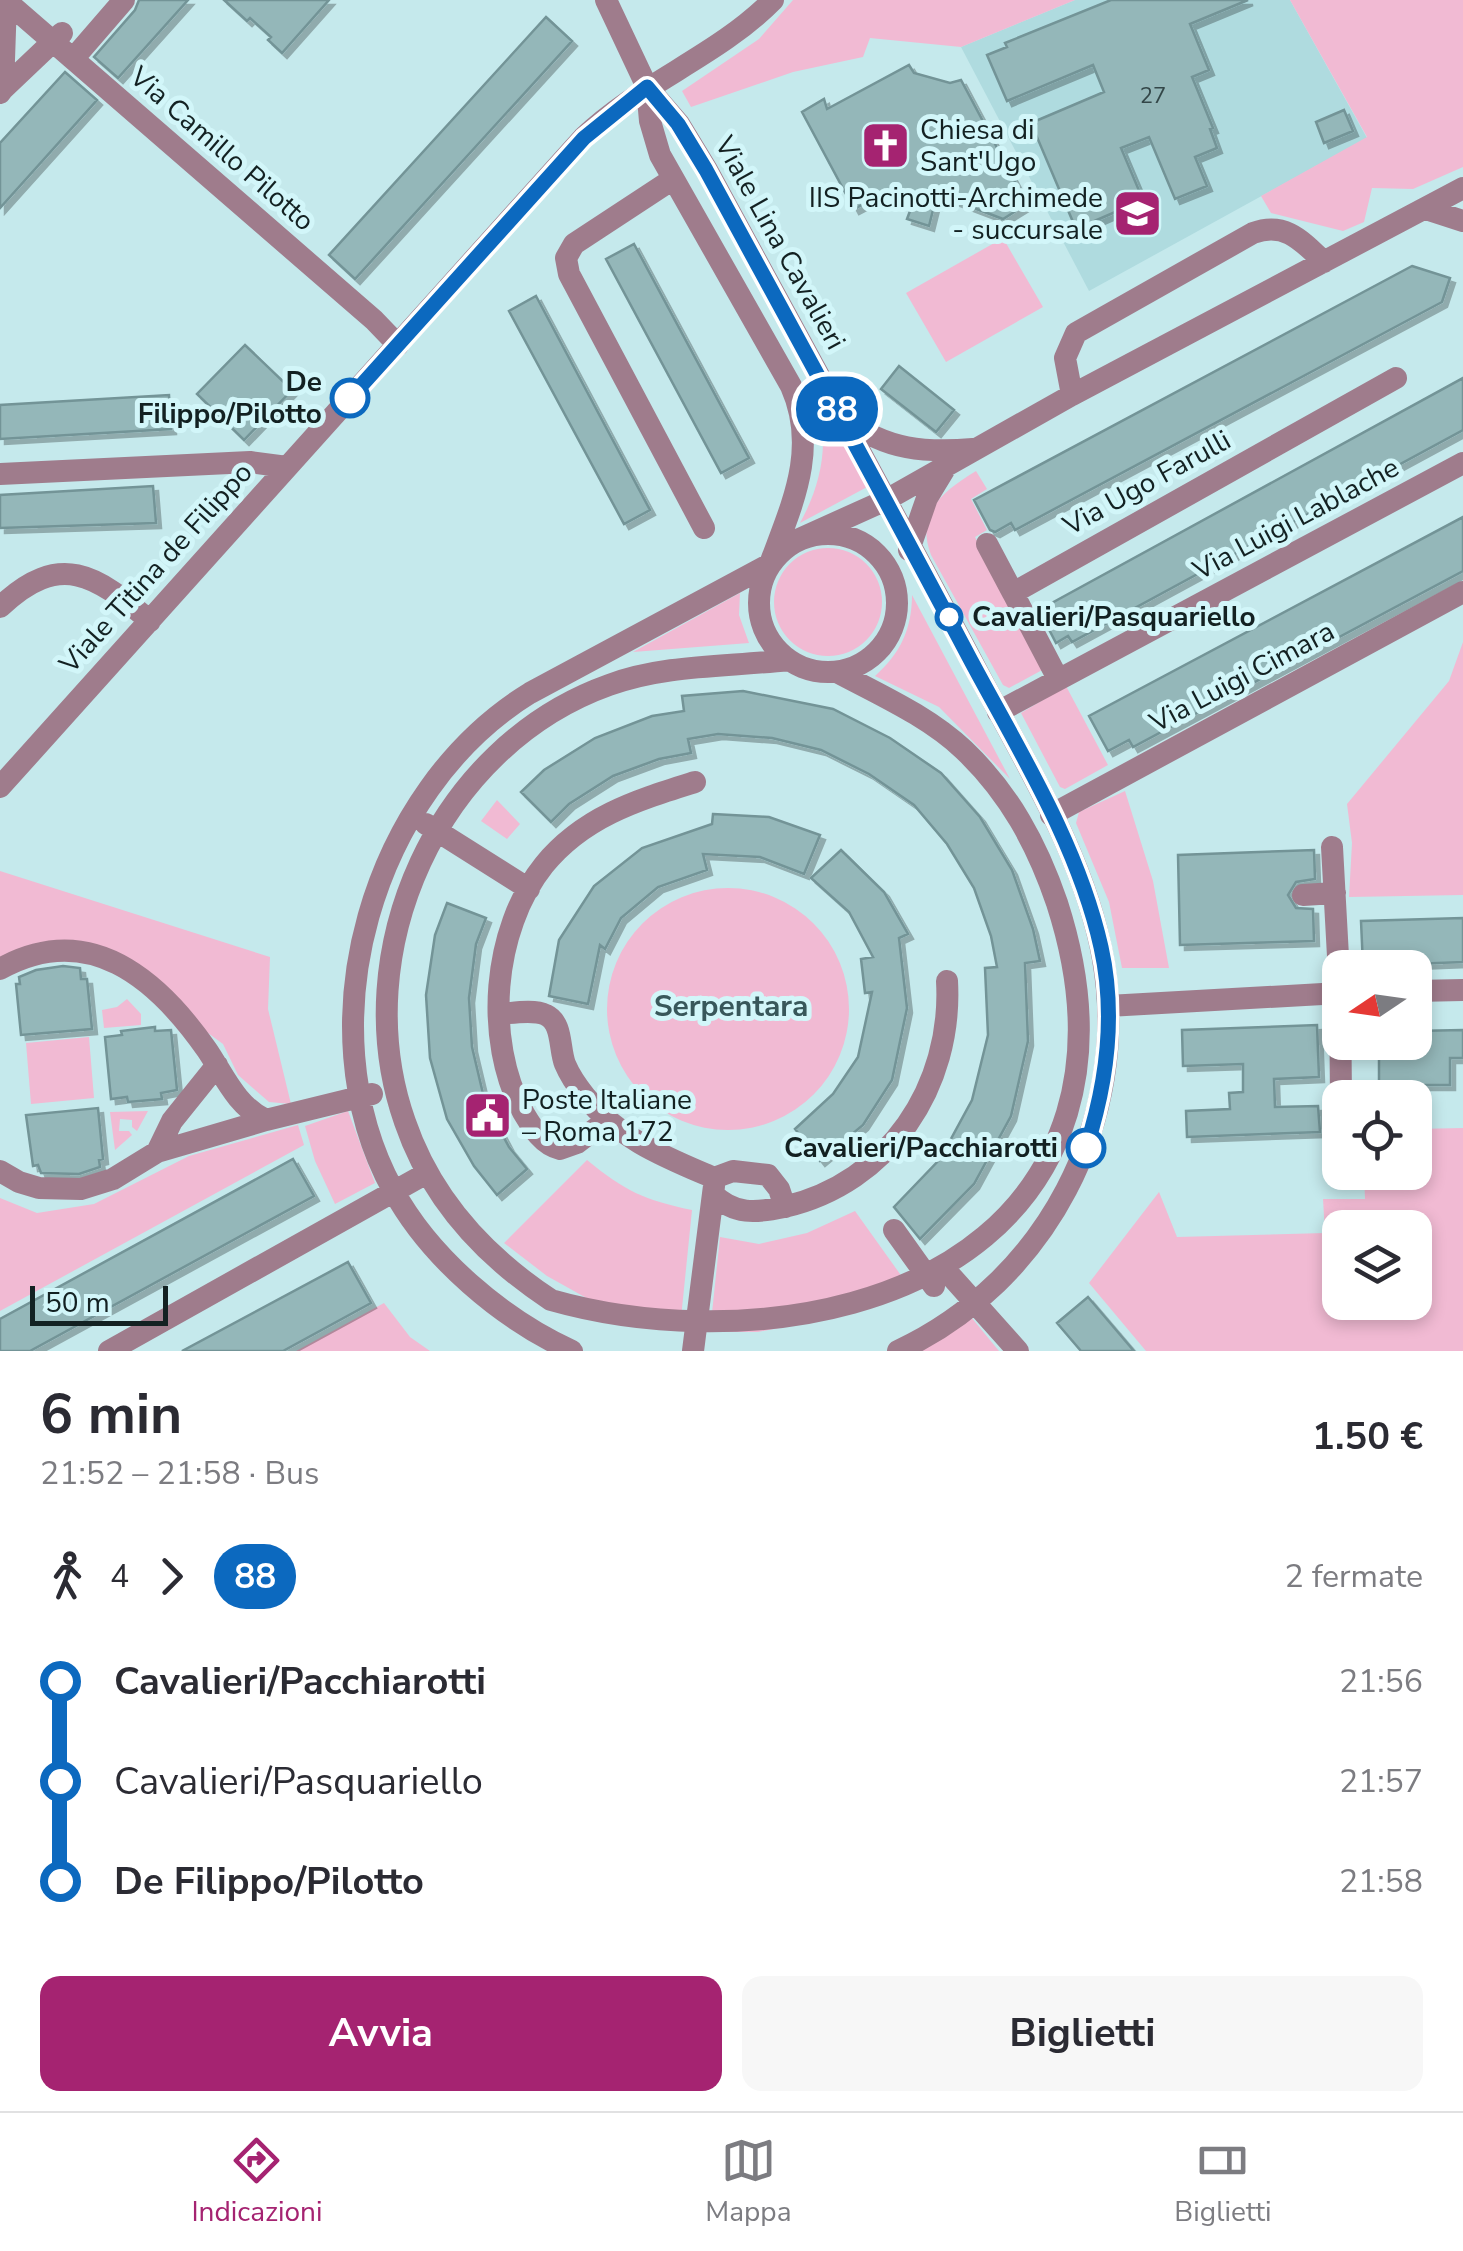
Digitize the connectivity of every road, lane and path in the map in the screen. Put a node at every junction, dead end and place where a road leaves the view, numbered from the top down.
1 (5, 0) edge
2 (124, 0) edge
3 (606, 0) edge
4 (772, 0) edge
5 (59, 37) junction
6 (73, 59) junction
7 (647, 87) junction
8 (2, 91) edge
9 (673, 179) junction
10 (1463, 188) edge
11 (1426, 209) junction
12 (1463, 220) edge
13 (1324, 262) junction
14 (398, 345) junction
15 (1396, 378) dead end
16 (1072, 396) junction
17 (839, 414) junction
18 (976, 449) junction
19 (1463, 463) edge
20 (948, 466) junction
21 (287, 468) junction
22 (0, 474) edge
23 (886, 500) junction
24 (704, 528) dead end
25 (795, 541) junction
26 (987, 544) dead end
27 (910, 545) junction
28 (770, 564) junction
29 (896, 591) junction
30 (1463, 592) edge
31 (1013, 594) junction
32 (0, 606) edge
33 (150, 621) junction
34 (788, 660) junction
35 (837, 672) junction
36 (1058, 679) junction
37 (998, 712) junction
38 (695, 782) dead end
39 (0, 788) edge
40 (1051, 815) junction
41 (412, 816) junction
42 (437, 832) junction
43 (1332, 847) dead end
44 (528, 889) junction
45 (1336, 893) junction
46 (1303, 895) dead end
47 (1338, 950) edge
48 (0, 970) edge
49 (947, 981) dead end
50 (1463, 990) edge
51 (1432, 991) edge
52 (1322, 994) edge
53 (1108, 1006) junction
54 (500, 1014) junction
55 (217, 1065) junction
56 (1077, 1065) junction
57 (1104, 1078) junction
58 (394, 1089) junction
59 (360, 1096) junction
60 (266, 1120) junction
61 (607, 1120) junction
62 (157, 1152) junction
63 (0, 1171) edge
64 (427, 1174) junction
65 (714, 1186) junction
66 (394, 1192) junction
67 (785, 1206) junction
68 (894, 1230) dead end
69 (942, 1280) junction
70 (975, 1303) junction
71 (860, 1324) dead end
72 (634, 1338) dead end
73 (669, 1346) dead end
74 (701, 1350) edge
75 (109, 1351) edge
76 (572, 1351) edge
77 (898, 1351) edge
78 (1018, 1351) edge

1 - 5 street, Via Camillo Pilotto
1 - 8 street
2 - 6 street
3 - 7 street
4 - 7 street, Viale Titina de Filippo
5 - 6 street, Via Camillo Pilotto
5 - 8 street
6 - 14 street, Via Camillo Pilotto
7 - 9 street
7 - 14 street, Viale Titina de Filippo
7 - 17 street, Viale Lina Cavalieri
9 - 24 street
9 - 28 street
10 - 11 street
11 - 12 street
11 - 13 street
13 - 16 street
13 - 16 street
14 - 21 street, Viale Titina de Filippo
15 - 31 street, Via Ugo Farulli
16 - 18 street
17 - 18 street
17 - 23 street, Viale Lina Cavalieri
18 - 20 street
19 - 36 street, Via Luigi Lablache
20 - 23 street
20 - 27 street
21 - 22 street
21 - 33 street, Viale Titina de Filippo
23 - 25 street
23 - 27 street, Viale Lina Cavalieri
25 - 28 street
25 - 29 street
26 - 31 street
27 - 29 street
27 - 37 street, Viale Lina Cavalieri
28 - 34 street
28 - 41 street
29 - 35 street
30 - 40 street, Via Luigi Cimara
31 - 36 street
32 - 33 street
33 - 39 street, Viale Titina de Filippo
34 - 35 street
34 - 42 street
35 - 56 street
36 - 37 street, Via Luigi Lablache
37 - 40 street, Viale Lina Cavalieri
38 - 44 street
40 - 53 street, Viale Lina Cavalieri
41 - 42 street
41 - 59 street
42 - 44 street
42 - 58 street
43 - 45 street
44 - 54 street
45 - 46 street
45 - 47 street
48 - 55 street
49 - 67 street
50 - 51 street
52 - 53 street
53 - 57 street, Viale Lina Cavalieri
54 - 61 street
54 - 61 street
55 - 60 street
55 - 62 street
56 - 57 street
56 - 69 street
57 - 70 street, Viale Lina Cavalieri
58 - 59 street
58 - 64 street
59 - 60 street
59 - 66 street
60 - 62 street
61 - 65 street
62 - 63 street
64 - 66 street
64 - 72 street
65 - 67 street
65 - 67 street
65 - 74 street
66 - 75 street
66 - 76 street
68 - 69 street
69 - 70 street
69 - 71 street
70 - 77 street, Viale Lina Cavalieri
70 - 78 street
73 - 74 street

